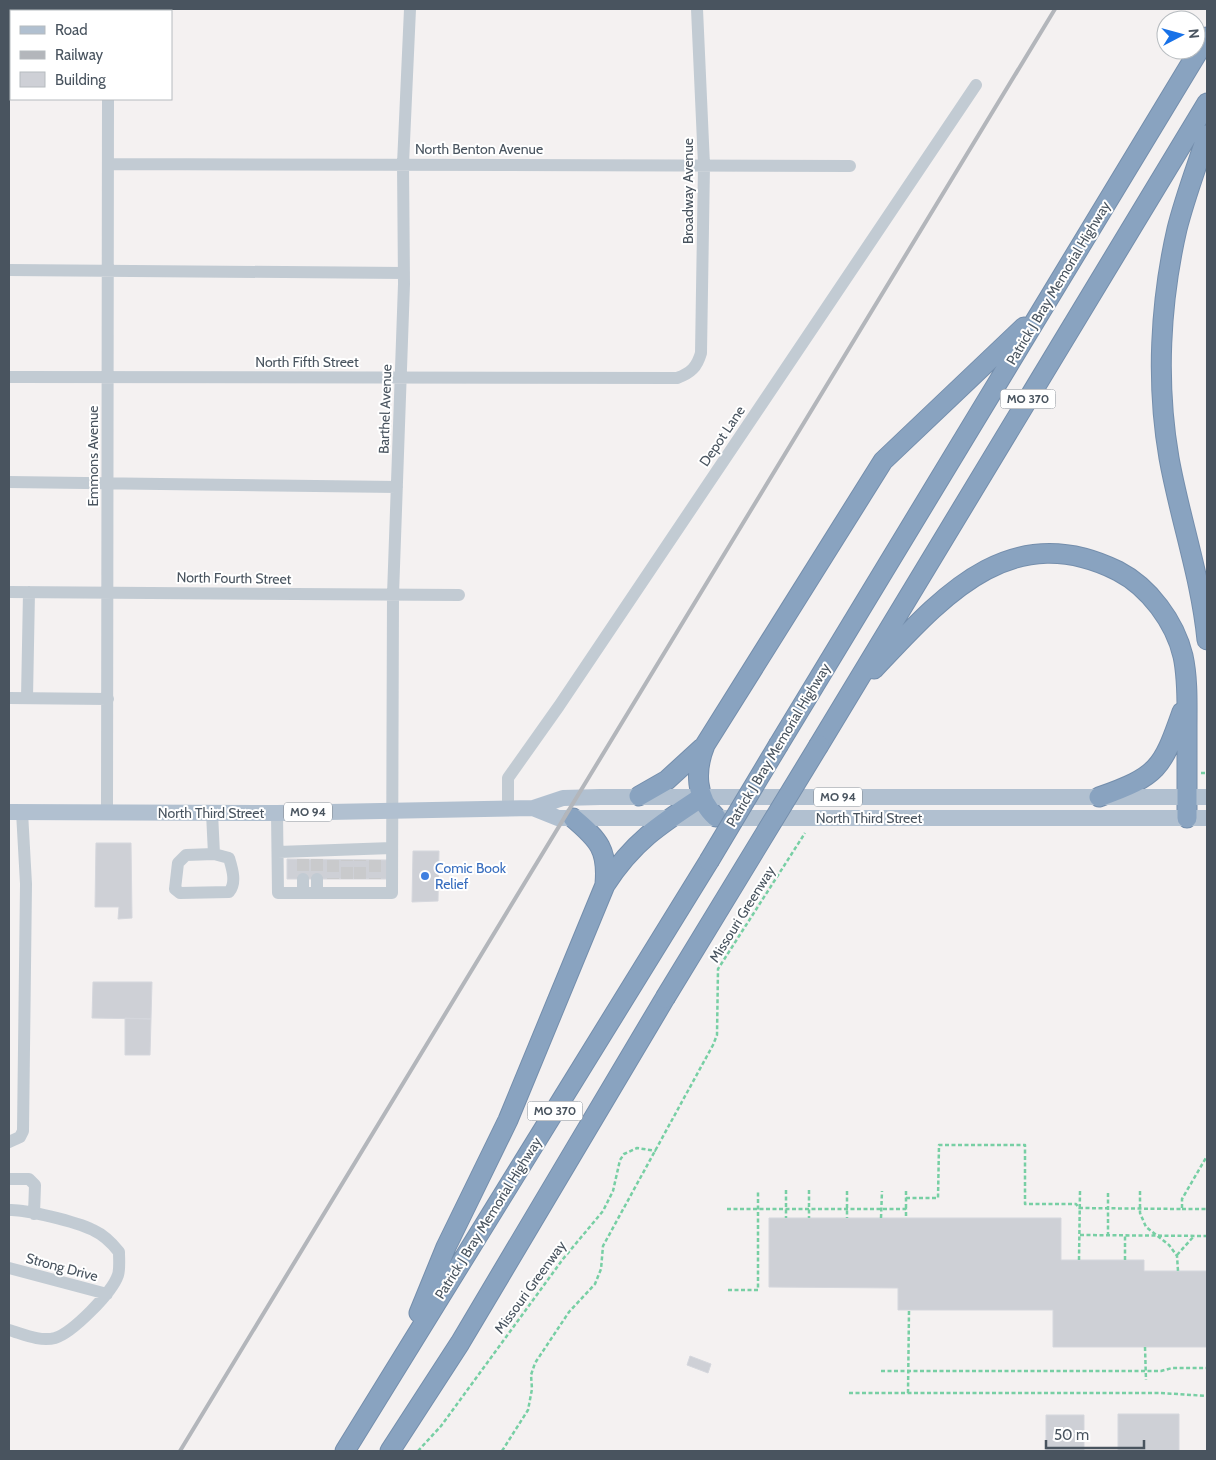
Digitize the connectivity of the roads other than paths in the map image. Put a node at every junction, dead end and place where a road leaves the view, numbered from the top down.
1 (410, 9) edge
2 (697, 9) edge
3 (1207, 37) edge
4 (976, 85) dead end
5 (108, 100) edge
6 (1207, 103) edge
7 (1207, 135) edge
8 (108, 164) junction
9 (403, 164) junction
10 (704, 165) junction
11 (850, 166) dead end
12 (9, 270) edge
13 (108, 271) junction
14 (404, 273) junction
15 (1041, 311) junction
16 (693, 371) joint
17 (9, 377) edge
18 (107, 377) junction
19 (401, 377) junction
20 (9, 482) edge
21 (108, 482) junction
22 (397, 487) junction
23 (9, 592) edge
24 (28, 592) junction
25 (109, 592) junction
26 (459, 594) dead end
27 (394, 595) junction
28 (1207, 640) edge
29 (849, 695) junction
30 (9, 698) edge
31 (27, 698) junction
32 (108, 699) junction
33 (1187, 699) junction
34 (705, 745) junction
35 (638, 796) junction
36 (702, 797) junction
37 (1099, 797) junction
38 (1187, 797) junction
39 (1207, 797) edge
40 (508, 808) junction
41 (533, 808) junction
42 (393, 810) junction
43 (16, 812) edge
44 (107, 812) junction
45 (212, 813) junction
46 (277, 813) junction
47 (670, 817) junction
48 (716, 817) junction
49 (573, 818) junction
50 (1187, 818) junction
51 (1207, 818) edge
52 (392, 848) junction
53 (278, 852) junction
54 (214, 854) junction
55 (303, 879) tunnel mouth
56 (317, 879) tunnel mouth
57 (333, 879) dead end
58 (354, 879) tunnel mouth
59 (375, 880) tunnel mouth
60 (605, 885) junction
61 (303, 893) junction
62 (317, 893) junction
63 (347, 893) junction
64 (375, 893) junction
65 (9, 1142) edge
66 (9, 1179) edge
67 (9, 1210) edge
68 (34, 1214) junction
69 (9, 1268) edge
70 (107, 1294) junction
71 (9, 1330) edge
72 (400, 1360) junction
73 (344, 1451) edge
74 (390, 1451) edge

1 - 9 street, Barthel Avenue
2 - 10 street, Broadway Avenue
3 - 15 highway, Patrick J Bray Memorial Highway / MO 370
4 - 40 street, Depot Lane
5 - 8 street, Emmons Avenue
6 - 29 highway, MO 370
7 - 28 highway
8 - 9 street, North Benton Avenue
8 - 13 street, Emmons Avenue
9 - 10 street, North Benton Avenue
9 - 14 street, Barthel Avenue
10 - 11 street, North Benton Avenue
10 - 16 street, Broadway Avenue
12 - 13 street
13 - 14 street
13 - 18 street, Emmons Avenue
14 - 19 street, Barthel Avenue
15 - 34 highway
15 - 72 highway, Patrick J Bray Memorial Highway / MO 370, bridge
16 - 19 street, North Fifth Street
17 - 18 street, North Fifth Street
18 - 19 street, North Fifth Street
18 - 21 street, Emmons Avenue
19 - 22 street, Barthel Avenue
20 - 21 street
21 - 22 street
21 - 25 street, Emmons Avenue
22 - 27 street, Barthel Avenue
23 - 24 street, North Fourth Street
24 - 25 street, North Fourth Street
24 - 31 street
25 - 27 street, North Fourth Street
25 - 32 street, Emmons Avenue
26 - 27 street, North Fourth Street
27 - 42 street, Barthel Avenue
29 - 33 highway
29 - 74 highway, MO 370, bridge
30 - 31 street
31 - 32 street
32 - 44 street, Emmons Avenue
33 - 37 highway
33 - 38 highway
34 - 35 highway
34 - 36 highway
35 - 36 main road, North Third Street / MO 94
35 - 41 main road, North Third Street / MO 94
36 - 37 main road, North Third Street / MO 94
36 - 47 highway
36 - 48 highway
37 - 38 main road, North Third Street / MO 94
38 - 39 main road, North Third Street / MO 94
38 - 50 highway
40 - 41 main road, North Third Street / MO 94
40 - 42 main road, North Third Street / MO 94
41 - 49 main road, North Third Street / MO 94
42 - 46 main road, North Third Street / MO 94
42 - 52 street, Barthel Avenue
43 - 44 main road, North Third Street / MO 94
43 - 65 street
44 - 45 main road, North Third Street / MO 94
45 - 46 main road, North Third Street / MO 94
45 - 54 street
46 - 53 street
47 - 48 main road, North Third Street / MO 94
47 - 49 main road, North Third Street / MO 94
47 - 60 highway
48 - 50 main road, North Third Street / MO 94
49 - 60 highway
50 - 51 main road, North Third Street / MO 94
52 - 53 street
52 - 64 street, Barthel Avenue
53 - 61 street
54 - 54 street
55 - 61 street
56 - 62 street
57 - 63 street
58 - 63 street
59 - 64 street
60 - 72 highway
61 - 62 street
62 - 63 street
63 - 64 street
66 - 68 street
67 - 68 street
68 - 70 street
69 - 70 street, Strong Drive
70 - 71 street
72 - 73 highway, Patrick J Bray Memorial Highway / MO 370

